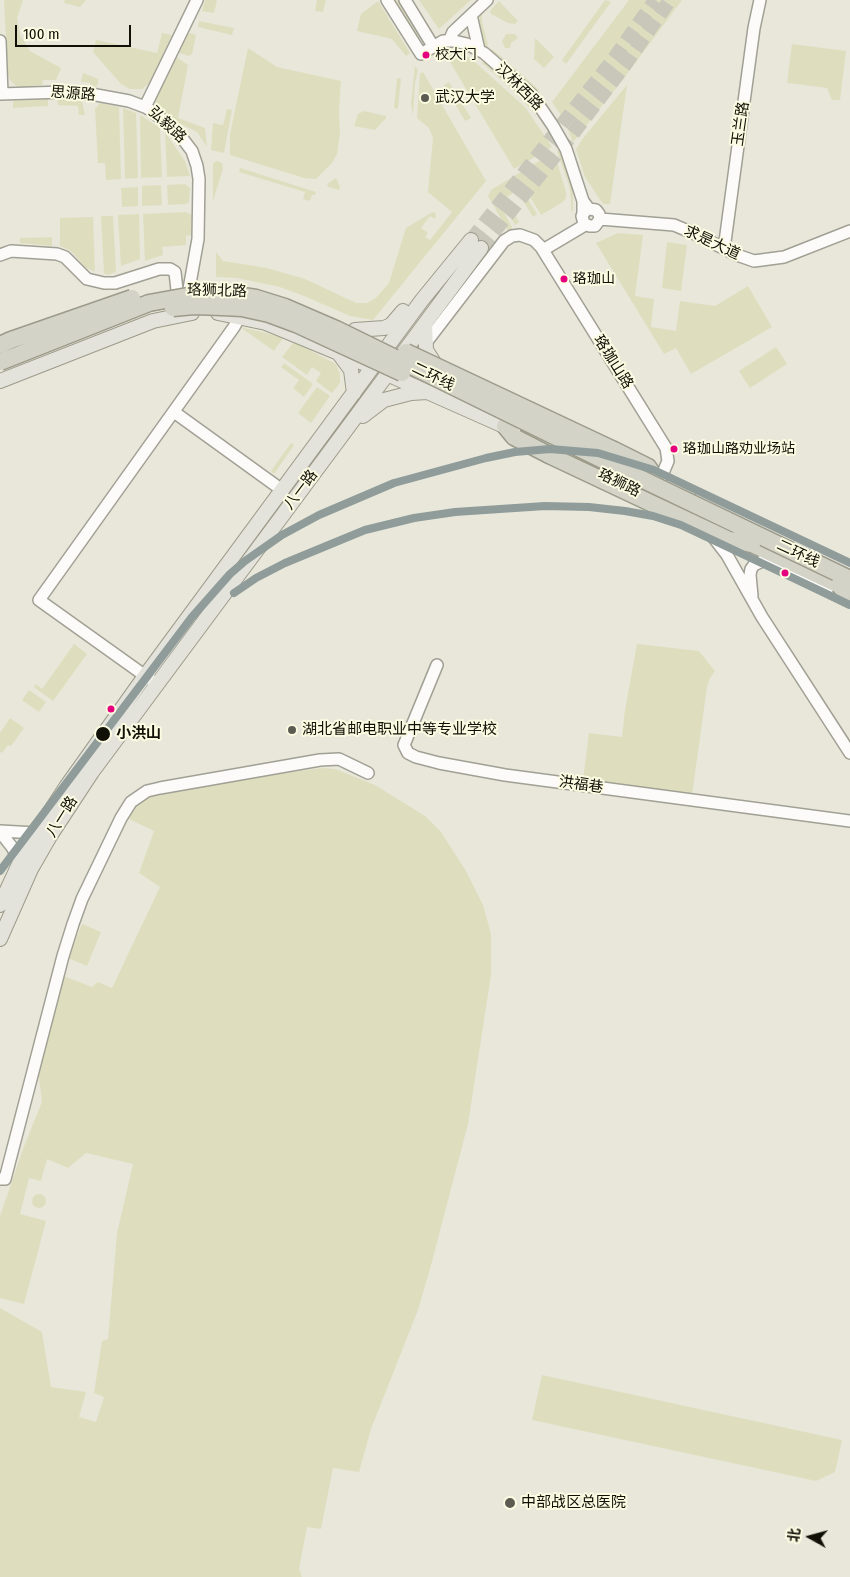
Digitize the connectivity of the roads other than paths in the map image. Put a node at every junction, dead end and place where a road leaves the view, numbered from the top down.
1 (197, 0) edge
2 (387, 0) edge
3 (405, 0) edge
4 (479, 0) edge
5 (487, 0) edge
6 (760, 0) edge
7 (471, 15) junction
8 (0, 41) edge
9 (442, 43) junction
10 (479, 50) junction
11 (1, 94) edge
12 (145, 107) junction
13 (585, 214) junction
14 (850, 231) edge
15 (542, 248) junction
16 (724, 248) junction
17 (0, 255) edge
18 (183, 289) junction
19 (206, 294) junction
20 (422, 300) junction
21 (240, 316) junction
22 (425, 324) junction
23 (66, 326) junction
24 (336, 329) junction
25 (354, 330) junction
26 (425, 344) junction
27 (0, 345) edge
28 (388, 346) junction
29 (78, 351) junction
30 (338, 352) junction
31 (0, 353) edge
32 (403, 354) junction
33 (0, 362) edge
34 (372, 367) junction
35 (440, 371) junction
36 (0, 373) edge
37 (388, 374) junction
38 (0, 381) edge
39 (354, 392) junction
40 (430, 392) junction
41 (174, 412) junction
42 (505, 426) junction
43 (336, 443) junction
44 (658, 479) junction
45 (282, 490) junction
46 (702, 523) junction
47 (752, 544) junction
48 (768, 558) junction
49 (850, 568) edge
50 (848, 589) edge
51 (752, 601) junction
52 (850, 602) edge
53 (437, 665) dead end
54 (145, 676) junction
55 (156, 684) junction
56 (850, 752) edge
57 (368, 773) dead end
58 (850, 821) edge
59 (0, 832) edge
60 (36, 833) junction
61 (20, 862) junction
62 (0, 905) edge
63 (0, 939) edge
64 (0, 1179) edge

1 - 12 street, 弘毅路
2 - 9 street
3 - 9 street
4 - 9 street
5 - 7 street
6 - 16 street, 玉兰路
7 - 9 street
7 - 10 street
8 - 11 street
9 - 10 street, 汉林西路
10 - 13 street, 汉林西路
11 - 12 street, 思源路
12 - 18 street, 弘毅路
13 - 15 street
13 - 16 street, 求是大道
14 - 16 street, 求是大道
15 - 26 street
15 - 44 street, 珞珈山路
17 - 18 street
18 - 23 main road, 珞狮北路
18 - 25 main road, 珞狮北路
19 - 24 highway, 二环线, bridge
19 - 27 highway, bridge
19 - 33 highway, 二环线, bridge
20 - 22 main road, 八一路
20 - 25 main road
20 - 28 main road, 八一路
21 - 29 main road, 珞狮北路
21 - 30 main road, 珞狮北路
21 - 41 street
22 - 26 main road
22 - 32 main road, 八一路
23 - 29 main road
23 - 31 main road, 珞狮北路
24 - 44 highway, bridge
24 - 50 highway, 二环线, bridge
25 - 28 main road, 珞狮北路
26 - 35 main road
28 - 32 main road, 珞狮北路
28 - 34 main road, 八一路
29 - 38 main road, 珞狮北路
30 - 34 main road, 珞狮北路
30 - 39 main road
32 - 35 main road, 珞狮路
32 - 37 main road, 八一路
34 - 37 main road, 珞狮北路
34 - 39 main road, 八一路
35 - 44 main road, 珞狮路
36 - 47 highway, 二环线, bridge
37 - 40 main road, 珞狮路
37 - 43 main road, 八一路
39 - 45 main road, 八一路
40 - 42 main road, 珞狮路
40 - 43 main road
41 - 45 street
41 - 54 street
42 - 46 main road, 珞狮路
42 - 47 highway, bridge
43 - 55 main road, 八一路
44 - 49 main road, 珞狮路
45 - 54 main road, 八一路
46 - 48 main road, 珞狮路
46 - 51 street
47 - 50 highway, 二环线
48 - 50 main road, 珞狮路
48 - 51 street
48 - 52 street
51 - 56 street
53 - 58 street, 洪福巷
54 - 55 street
54 - 60 main road, 八一路
55 - 63 main road, 八一路
57 - 64 street
59 - 60 street
59 - 61 street
60 - 61 main road, 八一路
61 - 62 main road, 八一路

